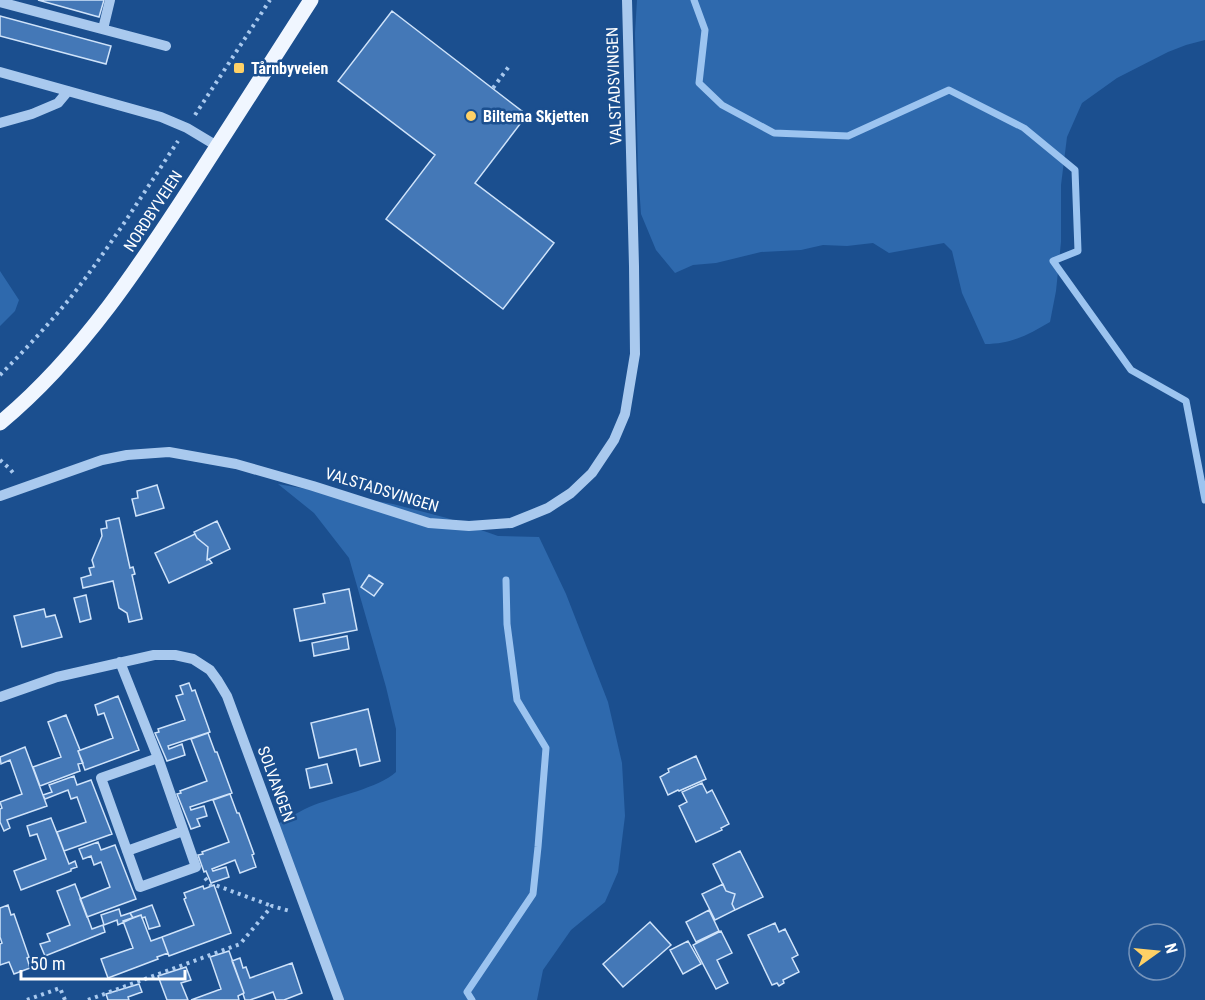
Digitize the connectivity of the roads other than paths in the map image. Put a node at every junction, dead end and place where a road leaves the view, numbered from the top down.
1 (110, 0) edge
2 (311, 0) edge
3 (627, 0) edge
4 (0, 2) edge
5 (103, 29) junction
6 (166, 46) dead end
7 (0, 72) edge
8 (68, 91) junction
9 (0, 123) edge
10 (218, 146) junction
11 (0, 423) edge
12 (0, 496) edge
13 (120, 662) junction
14 (0, 697) edge
15 (158, 758) junction
16 (183, 831) junction
17 (127, 851) junction
18 (339, 1000) edge

1 - 5 street
2 - 10 main road, NORDBYVEIEN
3 - 12 street, VALSTADSVINGEN
4 - 5 street
5 - 6 street
7 - 8 street
8 - 9 street
8 - 10 street
10 - 11 main road, NORDBYVEIEN
13 - 14 street, SOLVANGEN
13 - 15 street
13 - 18 street, SOLVANGEN
15 - 16 street
15 - 17 street
16 - 17 street
16 - 17 street

